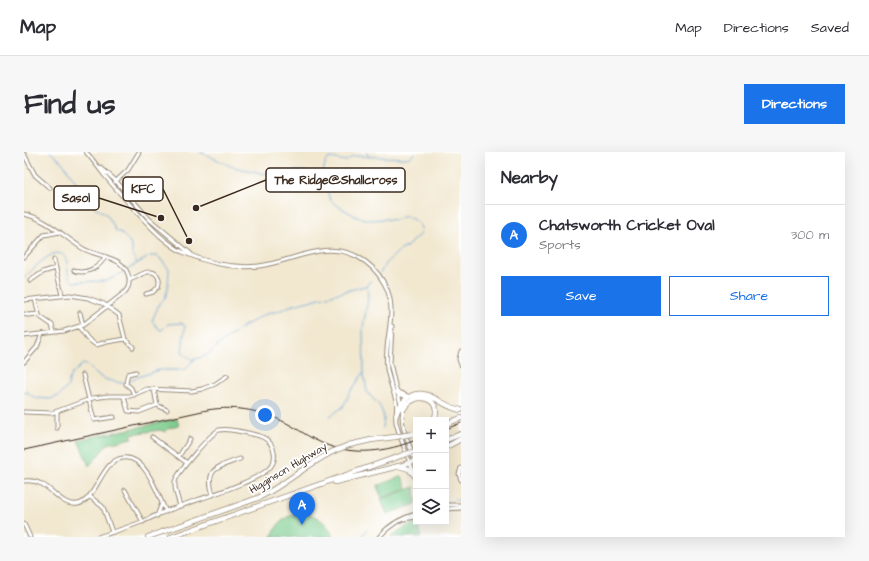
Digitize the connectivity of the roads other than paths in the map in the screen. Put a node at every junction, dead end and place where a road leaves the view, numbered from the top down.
1 (86, 152) edge
2 (138, 152) edge
3 (24, 154) edge
4 (97, 165) junction
5 (116, 181) junction
6 (113, 184) junction
7 (50, 188) dead end
8 (26, 214) edge
9 (24, 218) edge
10 (60, 232) junction
11 (105, 256) junction
12 (193, 256) junction
13 (24, 257) edge
14 (54, 260) dead end
15 (56, 268) junction
16 (74, 270) dead end
17 (129, 280) junction
18 (30, 282) dead end
19 (146, 294) dead end
20 (62, 295) junction
21 (35, 299) junction
22 (24, 300) edge
23 (107, 307) junction
24 (80, 312) dead end
25 (24, 314) edge
26 (39, 314) junction
27 (391, 322) junction
28 (83, 325) junction
29 (79, 327) junction
30 (54, 332) junction
31 (42, 334) junction
32 (24, 336) edge
33 (125, 339) junction
34 (133, 347) dead end
35 (461, 351) edge
36 (24, 362) edge
37 (461, 365) edge
38 (136, 372) dead end
39 (83, 375) dead end
40 (227, 376) dead end
41 (154, 389) junction
42 (397, 392) junction
43 (134, 395) junction
44 (124, 397) junction
45 (409, 399) junction
46 (89, 400) junction
47 (399, 402) junction
48 (156, 405) junction
49 (167, 410) dead end
50 (403, 410) junction
51 (461, 410) edge
52 (24, 412) edge
53 (57, 412) junction
54 (396, 415) joint
55 (114, 417) dead end
56 (435, 417) edge
57 (461, 418) edge
58 (449, 423) edge
59 (57, 428) dead end
60 (413, 434) edge
61 (461, 434) edge
62 (152, 437) dead end
63 (190, 439) dead end
64 (449, 439) edge
65 (461, 439) edge
66 (449, 445) edge
67 (413, 452) edge
68 (178, 456) junction
69 (413, 458) edge
70 (240, 459) dead end
71 (413, 459) edge
72 (413, 461) edge
73 (187, 463) junction
74 (398, 466) junction
75 (461, 468) edge
76 (413, 474) edge
77 (461, 480) edge
78 (24, 481) edge
79 (125, 490) dead end
80 (298, 492) junction
81 (212, 494) junction
82 (89, 496) junction
83 (162, 503) junction
84 (449, 505) edge
85 (180, 506) junction
86 (461, 506) edge
87 (449, 508) edge
88 (166, 512) junction
89 (413, 515) edge
90 (157, 516) junction
91 (143, 522) junction
92 (24, 524) edge
93 (112, 532) junction
94 (30, 537) edge
95 (98, 537) edge
96 (148, 537) edge
97 (171, 537) edge
98 (379, 537) edge

1 - 4 street
2 - 5 street
3 - 7 street
4 - 5 street
4 - 6 street
5 - 6 street
5 - 12 street
6 - 12 street
8 - 9 street
8 - 10 street
10 - 11 street
10 - 13 street
11 - 16 street
11 - 17 street
12 - 27 street
14 - 15 street
15 - 18 street
15 - 20 street
17 - 19 street
17 - 23 street
20 - 21 street
20 - 23 street
21 - 22 street
21 - 26 street
23 - 28 street
23 - 33 street
24 - 28 street
25 - 26 street
26 - 30 street
27 - 42 street
27 - 47 street
28 - 29 street
29 - 30 street
29 - 33 street
30 - 31 street
31 - 32 street
31 - 36 street
33 - 34 street
35 - 37 street
38 - 43 street
39 - 46 street
40 - 41 street
41 - 43 street
41 - 48 street
42 - 45 highway
42 - 47 street
43 - 44 street
44 - 46 street
44 - 48 street
45 - 47 highway
45 - 50 highway
45 - 51 highway
45 - 56 highway
46 - 53 street
46 - 55 street
47 - 50 street
47 - 54 highway
48 - 49 street
50 - 69 street
52 - 53 street
53 - 59 street
54 - 71 street
57 - 58 highway
60 - 96 highway, Higginson Highway, bridge
61 - 64 highway
62 - 68 street
63 - 68 street
65 - 66 highway
67 - 80 highway, Higginson Highway, bridge
68 - 73 street
70 - 81 street
72 - 74 highway
73 - 81 street
73 - 85 street
74 - 76 highway
74 - 80 highway
75 - 77 street
78 - 82 street
79 - 91 street
80 - 97 highway, Higginson Highway
81 - 85 street
82 - 83 street
82 - 93 street
83 - 88 street
83 - 90 street
84 - 86 street
85 - 88 street
86 - 87 street
88 - 90 street
89 - 98 street
90 - 91 street
91 - 93 street
92 - 94 street
93 - 95 street

